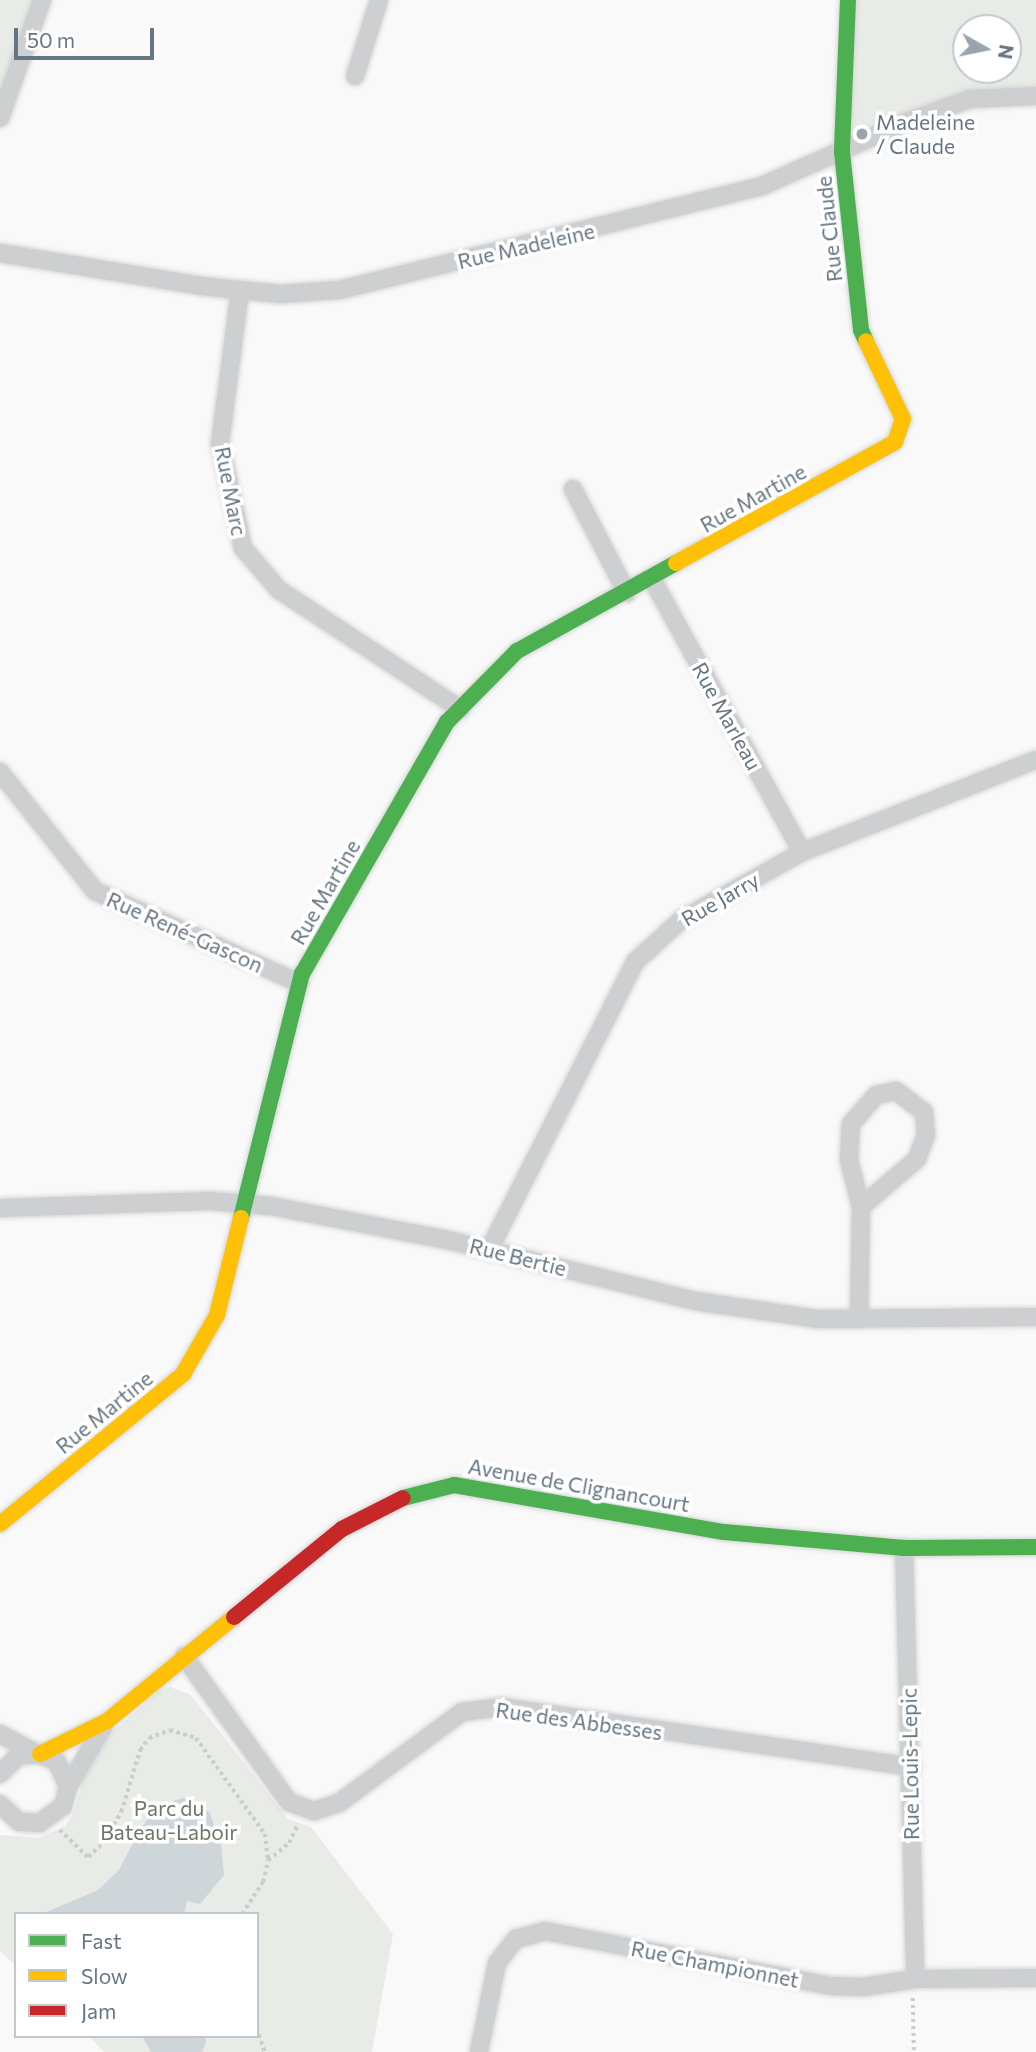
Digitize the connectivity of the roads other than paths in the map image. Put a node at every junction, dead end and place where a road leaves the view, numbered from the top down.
1 (43, 0) edge
2 (379, 0) edge
3 (848, 0) edge
4 (355, 76) dead end
5 (1036, 96) edge
6 (0, 118) edge
7 (842, 152) junction
8 (0, 254) edge
9 (240, 290) junction
10 (895, 442) joint
11 (573, 489) dead end
12 (652, 579) junction
13 (627, 593) junction
14 (460, 709) junction
15 (1036, 760) edge
16 (0, 772) edge
17 (802, 852) junction
18 (299, 983) junction
19 (245, 1204) junction
20 (861, 1207) junction
21 (0, 1208) edge
22 (489, 1250) junction
23 (1036, 1317) edge
24 (859, 1319) junction
25 (0, 1524) edge
26 (1036, 1547) edge
27 (904, 1548) junction
28 (184, 1656) junction
29 (107, 1721) junction
30 (0, 1734) edge
31 (37, 1753) junction
32 (912, 1767) junction
33 (0, 1774) edge
34 (68, 1787) junction
35 (0, 1804) edge
36 (28, 1824) junction
37 (0, 1825) edge
38 (1036, 1978) edge
39 (914, 1987) junction
40 (479, 2052) edge

1 - 6 street
2 - 4 street
3 - 7 street, Rue Claude
5 - 7 street, Rue Madeleine
7 - 9 street, Rue Madeleine
7 - 10 street, Rue Claude
8 - 9 street, Rue Madeleine
9 - 14 street, Rue Marc
10 - 12 street, Rue Martine
11 - 13 street
12 - 13 street, Rue Martine
12 - 17 street, Rue Marleau
13 - 14 street, Rue Martine
14 - 18 street, Rue Martine
15 - 17 street, Rue Jarry
16 - 18 street, Rue René-Gascon
17 - 22 street, Rue Jarry
18 - 19 street, Rue Martine
19 - 21 street, Rue Bertie
19 - 22 street, Rue Bertie
19 - 25 street, Rue Martine
20 - 20 street
20 - 24 street
22 - 24 street, Rue Bertie
23 - 24 street, Rue Bertie
26 - 27 street, Avenue de Clignancourt
27 - 28 street, Avenue de Clignancourt
27 - 32 street, Rue Louis-Lepic
28 - 29 street, Avenue de Clignancourt
28 - 32 street, Rue des Abbesses
29 - 31 street, Avenue de Clignancourt
29 - 34 street
30 - 31 street
31 - 33 street
31 - 34 street
32 - 39 street, Rue Louis-Lepic
34 - 36 street
35 - 36 street
36 - 37 street
38 - 39 street, Rue Championnet
39 - 40 street, Rue Championnet

